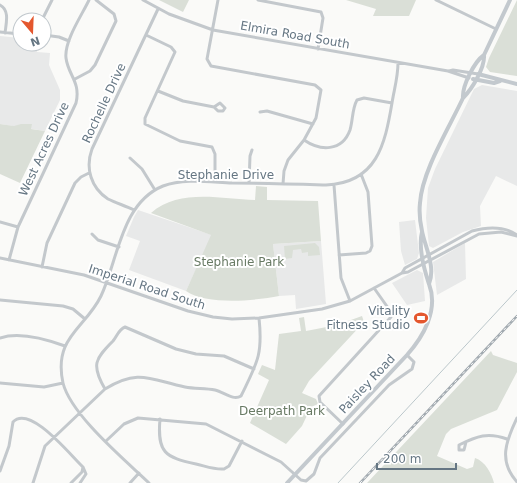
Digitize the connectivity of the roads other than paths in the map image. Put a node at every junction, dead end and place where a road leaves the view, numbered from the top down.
1 (52, 0) edge
2 (89, 0) edge
3 (96, 0) edge
4 (143, 0) edge
5 (218, 0) edge
6 (258, 0) edge
7 (436, 0) edge
8 (510, 0) edge
9 (0, 5) edge
10 (158, 9) junction
11 (46, 12) edge
12 (496, 29) junction
13 (213, 30) junction
14 (0, 32) edge
15 (5, 33) junction
16 (12, 33) edge
17 (146, 35) junction
18 (52, 36) edge
19 (69, 41) junction
20 (318, 49) junction
21 (484, 55) junction
22 (398, 63) junction
23 (448, 72) junction
24 (472, 73) junction
25 (478, 74) junction
26 (469, 78) junction
27 (75, 79) junction
28 (476, 79) junction
29 (500, 81) junction
30 (517, 84) edge
31 (158, 91) junction
32 (464, 98) junction
33 (392, 103) junction
34 (214, 107) dead end
35 (260, 112) dead end
36 (313, 124) junction
37 (304, 140) junction
38 (252, 150) dead end
39 (130, 158) dead end
40 (89, 173) junction
41 (361, 174) junction
42 (214, 182) junction
43 (249, 183) junction
44 (283, 184) junction
45 (334, 185) junction
46 (156, 190) junction
47 (134, 210) junction
48 (0, 222) edge
49 (18, 227) junction
50 (422, 232) junction
51 (92, 234) dead end
52 (517, 235) edge
53 (119, 247) junction
54 (339, 255) junction
55 (428, 255) junction
56 (0, 258) edge
57 (423, 258) junction
58 (8, 260) junction
59 (430, 260) junction
60 (424, 264) junction
61 (42, 267) junction
62 (402, 273) junction
63 (106, 282) junction
64 (430, 284) junction
65 (374, 288) junction
66 (0, 300) edge
67 (350, 301) junction
68 (259, 318) junction
69 (85, 319) junction
70 (0, 338) edge
71 (65, 346) junction
72 (407, 355) junction
73 (254, 369) junction
74 (0, 383) edge
75 (63, 383) junction
76 (105, 389) junction
77 (79, 413) junction
78 (517, 418) edge
79 (160, 419) junction
80 (342, 424) junction
81 (512, 429) junction
82 (516, 431) edge
83 (53, 438) junction
84 (507, 440) junction
85 (106, 441) junction
86 (242, 441) junction
87 (466, 442) dead end
88 (82, 467) junction
89 (0, 471) edge
90 (139, 473) junction
91 (295, 475) junction
92 (517, 482) edge
93 (33, 483) edge
94 (71, 483) edge
95 (80, 483) edge
96 (130, 483) edge
97 (149, 483) edge
98 (287, 483) edge

1 - 11 street
2 - 19 street, West Acres Drive
3 - 27 street
4 - 10 street, Elmira Road South
5 - 13 street
6 - 20 street
7 - 12 street
8 - 12 main road, Paisley Road
9 - 15 street
10 - 13 street, Elmira Road South
10 - 17 street, Rochelle Drive
12 - 21 main road, Paisley Road
13 - 20 street, Elmira Road South
13 - 36 street
14 - 15 street
15 - 16 street
17 - 31 street
17 - 40 street, Rochelle Drive
18 - 19 street
19 - 27 street, West Acres Drive
20 - 22 street, Elmira Road South
21 - 24 main road, Paisley Road
21 - 25 main road, Paisley Road
22 - 23 street, Elmira Road South
22 - 33 street, Stephanie Drive
23 - 24 street, Elmira Road South
23 - 26 street, Elmira Road South
24 - 25 street, Elmira Road South
24 - 26 main road, Paisley Road
25 - 28 main road, Paisley Road
25 - 29 main road, Elmira Road South
26 - 28 main road, Elmira Road South
26 - 32 main road, Paisley Road
27 - 49 street, West Acres Drive
28 - 29 main road, Elmira Road South
28 - 32 main road, Paisley Road
29 - 30 main road, Elmira Road South
31 - 34 street
31 - 42 street
32 - 50 main road, Paisley Road
33 - 37 street
33 - 41 street, Stephanie Drive
35 - 36 street
36 - 37 street
37 - 44 street
38 - 43 street
39 - 46 street
40 - 47 street
40 - 61 street
41 - 45 street, Stephanie Drive
41 - 54 street
42 - 43 street, Stephanie Drive
42 - 46 street, Stephanie Drive
43 - 44 street, Stephanie Drive
44 - 45 street, Stephanie Drive
45 - 54 street
46 - 47 street, Stephanie Drive
47 - 53 street, Stephanie Drive
48 - 49 street
49 - 58 street, West Acres Drive
50 - 55 main road, Paisley Road
50 - 57 main road, Paisley Road
51 - 53 street
52 - 55 street, Imperial Road South
52 - 59 street, Imperial Road South
53 - 63 street, Stephanie Drive
54 - 67 street
55 - 57 street, Imperial Road South
55 - 59 main road, Paisley Road
56 - 58 street, Imperial Road South
57 - 60 main road, Paisley Road
57 - 62 street, Imperial Road South
58 - 61 street, Imperial Road South
59 - 60 street, Imperial Road South
59 - 64 main road, Paisley Road
60 - 62 street, Imperial Road South
60 - 64 main road, Paisley Road
61 - 63 street, Imperial Road South
62 - 65 street, Imperial Road South
63 - 68 street, Imperial Road South
63 - 69 street, Stephanie Drive
64 - 72 main road, Paisley Road
65 - 67 street, Imperial Road South
65 - 80 street
66 - 69 street
67 - 68 street, Imperial Road South
68 - 73 street
69 - 71 street, Stephanie Drive
70 - 71 street
71 - 75 street, Stephanie Drive
72 - 80 main road, Paisley Road
72 - 91 street
73 - 76 street
73 - 76 street
74 - 75 street
75 - 77 street, Stephanie Drive
76 - 77 street
77 - 83 street
77 - 85 street, Stephanie Drive
78 - 81 street
79 - 85 street
79 - 86 street
79 - 86 street
80 - 91 main road, Paisley Road
81 - 82 street
81 - 84 street
83 - 88 street
83 - 89 street
83 - 93 street
84 - 87 street
84 - 92 street
85 - 90 street, Stephanie Drive
86 - 91 street
88 - 94 street
88 - 95 street
90 - 96 street
90 - 97 street, Stephanie Drive
91 - 98 main road, Paisley Road

